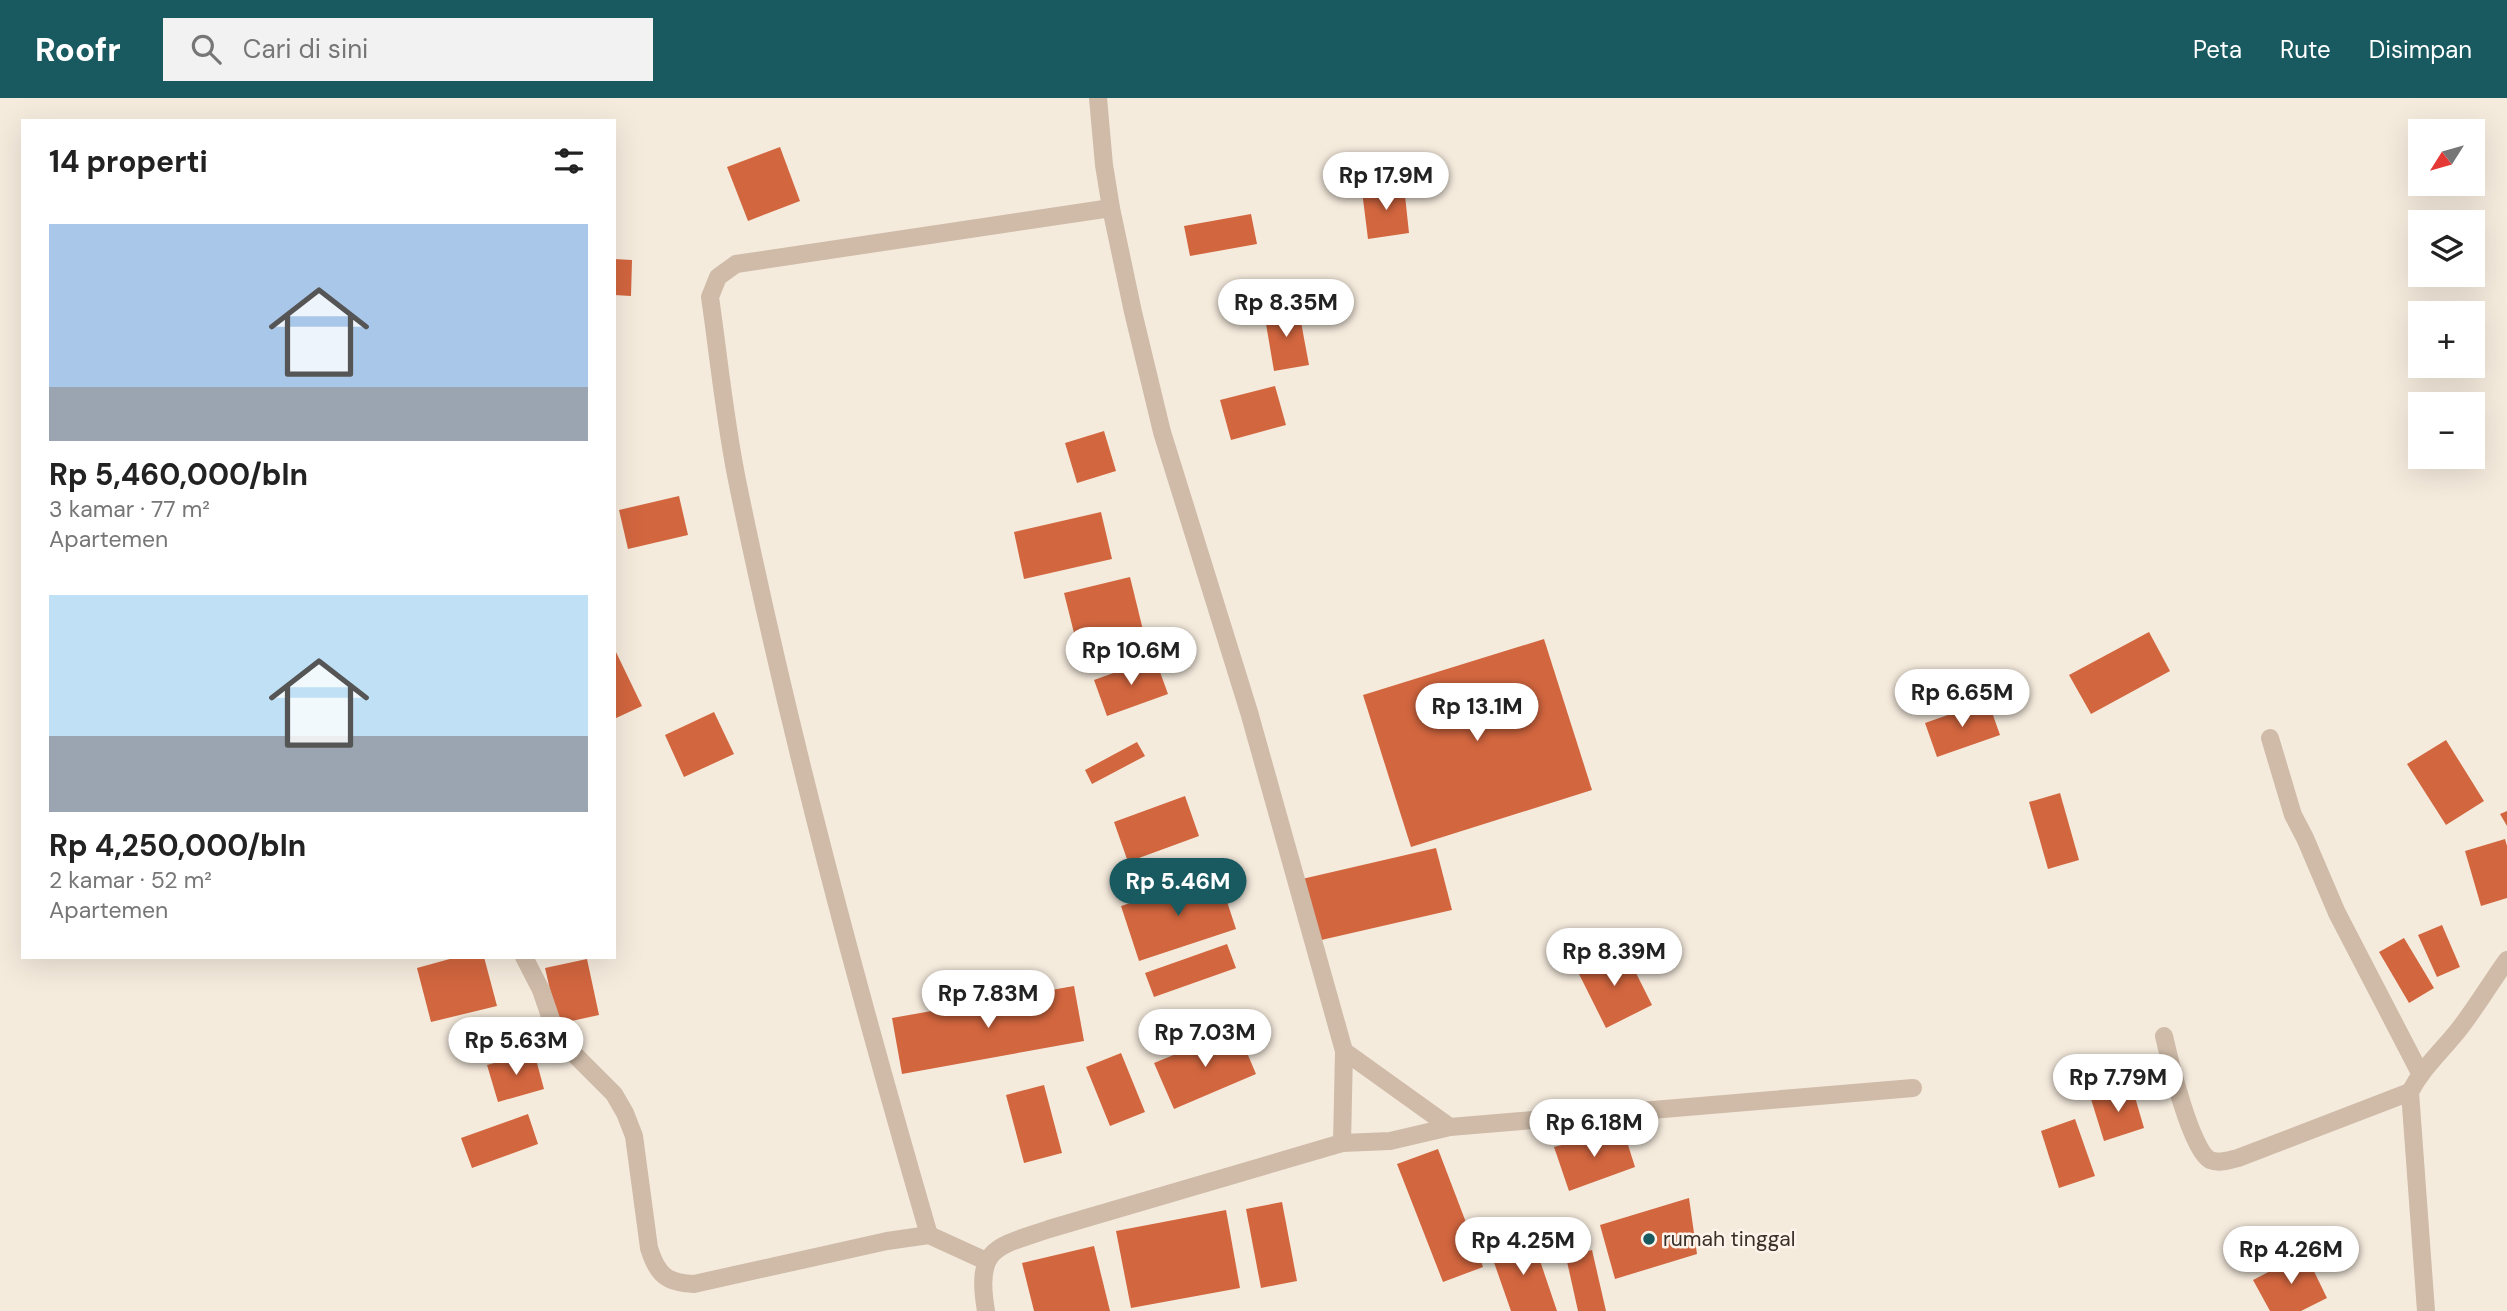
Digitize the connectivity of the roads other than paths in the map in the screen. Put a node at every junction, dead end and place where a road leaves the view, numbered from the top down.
1 (1098, 98) edge
2 (1111, 208) junction
3 (2270, 738) dead end
4 (525, 959) edge
5 (2507, 960) edge
6 (2164, 1036) dead end
7 (1344, 1051) junction
8 (2420, 1073) junction
9 (1913, 1088) dead end
10 (2410, 1092) junction
11 (1450, 1127) junction
12 (1342, 1143) junction
13 (929, 1235) junction
14 (986, 1261) junction
15 (986, 1311) edge
16 (2426, 1311) edge

1 - 2 street
2 - 7 street
2 - 13 street
3 - 8 street
4 - 13 street
5 - 8 street
6 - 10 street
7 - 11 street
7 - 12 street
8 - 10 street
9 - 11 street
10 - 16 street
11 - 12 street
12 - 14 street
13 - 14 street
14 - 15 street

